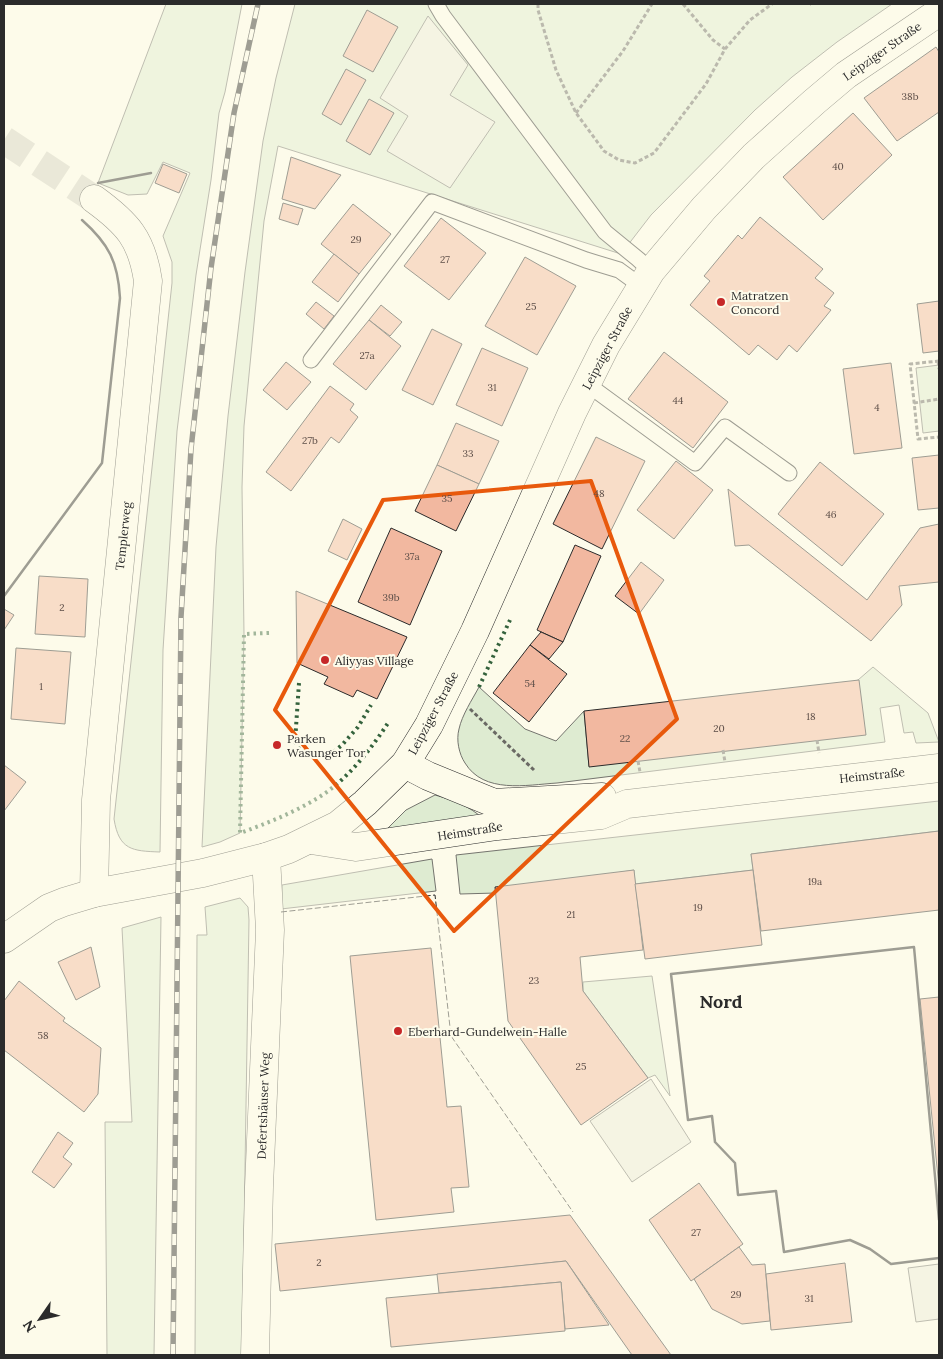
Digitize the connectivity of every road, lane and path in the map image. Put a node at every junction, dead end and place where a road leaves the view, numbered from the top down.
1 (436, 4) edge
2 (538, 4) edge
3 (652, 4) edge
4 (683, 4) edge
5 (772, 4) edge
6 (939, 12) edge
7 (725, 49) junction
8 (576, 113) junction
9 (94, 199) tunnel mouth
10 (646, 279) junction
11 (312, 360) dead end
12 (939, 361) edge
13 (939, 369) edge
14 (588, 384) junction
15 (939, 399) edge
16 (914, 403) junction
17 (939, 437) edge
18 (789, 473) dead end
19 (440, 702) junction
20 (405, 764) junction
21 (939, 768) edge
22 (535, 772) dead end
23 (627, 804) junction
24 (311, 840) junction
25 (266, 857) junction
26 (94, 893) junction
27 (4, 939) edge
28 (255, 1355) edge

1 - 10 lane
2 - 8 path
3 - 8 path
4 - 7 path
5 - 7 path
6 - 10 street, Leipziger Straße
7 - 8 path
9 - 26 street, Templerweg
10 - 11 lane
10 - 14 street, Leipziger Straße
12 - 13 path
12 - 16 path
14 - 18 lane
14 - 19 street, Leipziger Straße
15 - 16 path
16 - 17 path
19 - 20 street, Leipziger Straße
19 - 22 path
20 - 23 street, Heimstraße
20 - 24 street, Leipziger Straße
21 - 23 street, Heimstraße
23 - 24 street, Heimstraße
24 - 25 street, Leipziger Straße
25 - 26 street, Leipziger Straße
25 - 28 street, Defertshäuser Weg
26 - 27 street, Leipziger Straße

